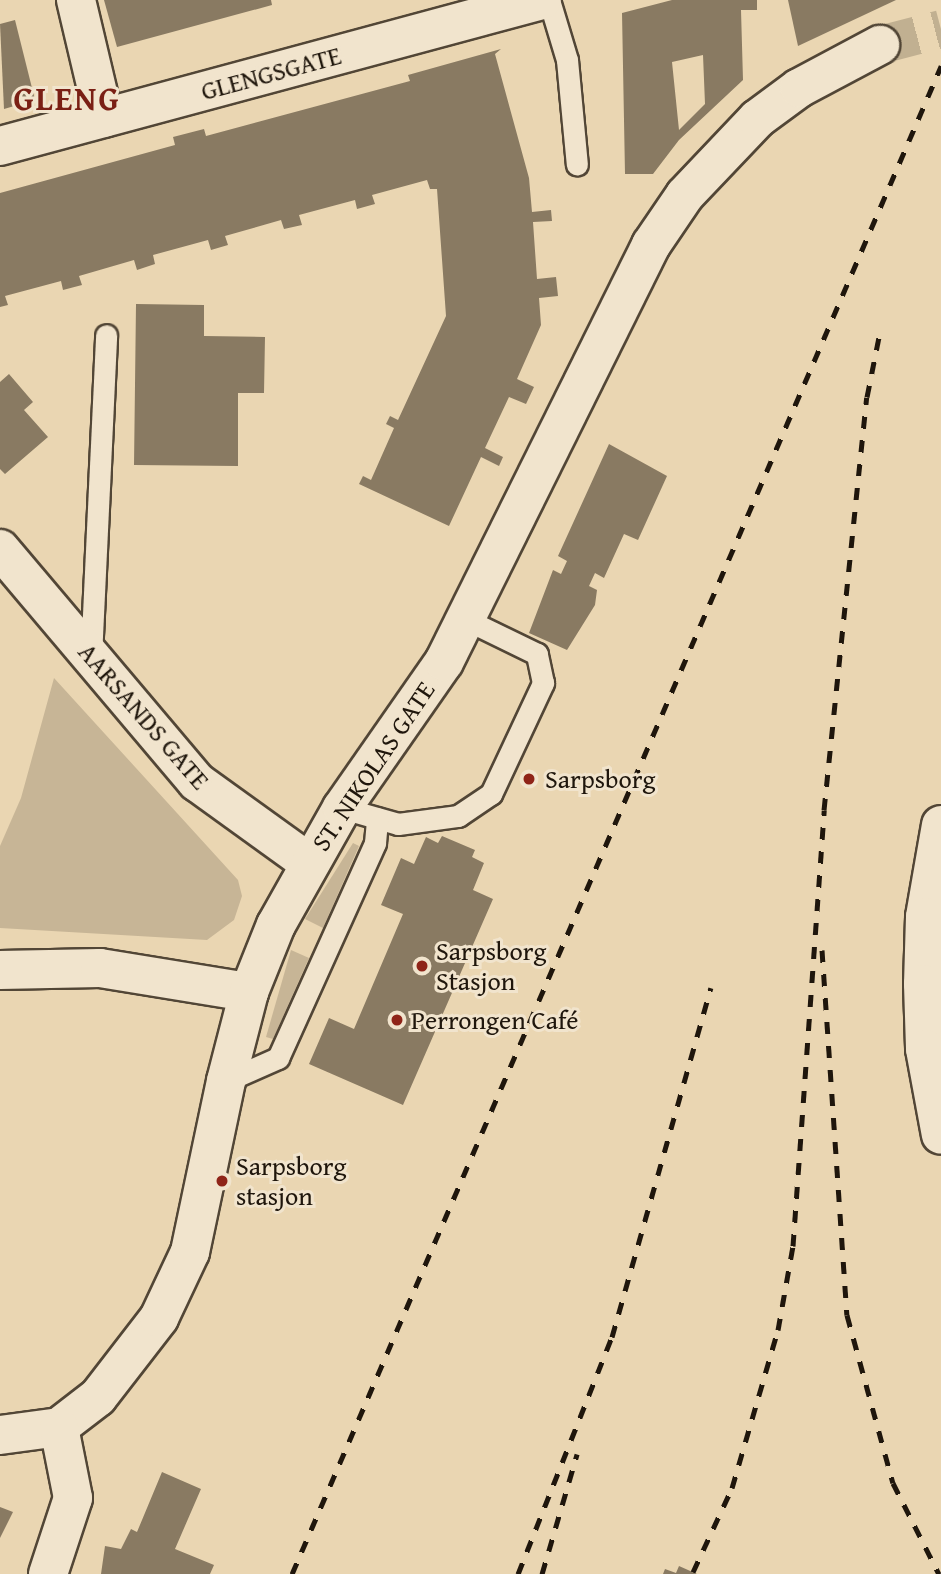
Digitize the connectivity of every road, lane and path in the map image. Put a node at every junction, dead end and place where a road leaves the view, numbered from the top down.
1 (76, 0) edge
2 (542, 0) edge
3 (549, 0) edge
4 (880, 45) tunnel mouth
5 (104, 118) junction
6 (0, 146) edge
7 (577, 165) dead end
8 (106, 335) dead end
9 (0, 548) edge
10 (467, 620) junction
11 (91, 657) junction
12 (359, 813) junction
13 (941, 825) edge
14 (308, 862) junction
15 (0, 970) edge
16 (249, 992) junction
17 (226, 1081) junction
18 (941, 1135) edge
19 (59, 1427) junction
20 (0, 1435) edge
21 (48, 1574) edge

1 - 5 street
2 - 5 street, GLENGSGATE
3 - 7 lane
4 - 10 street, ST. NIKOLAS GATE
5 - 6 street, GLENGSGATE
8 - 11 lane
9 - 11 street, AARSANDS GATE
10 - 12 street, ST. NIKOLAS GATE
10 - 12 lane
11 - 14 street, AARSANDS GATE
12 - 14 street, ST. NIKOLAS GATE
12 - 17 lane
13 - 18 street
14 - 16 street, ST. NIKOLAS GATE
15 - 16 street
16 - 17 street, ST. NIKOLAS GATE
17 - 19 street, ST. NIKOLAS GATE
19 - 20 street
19 - 21 street

